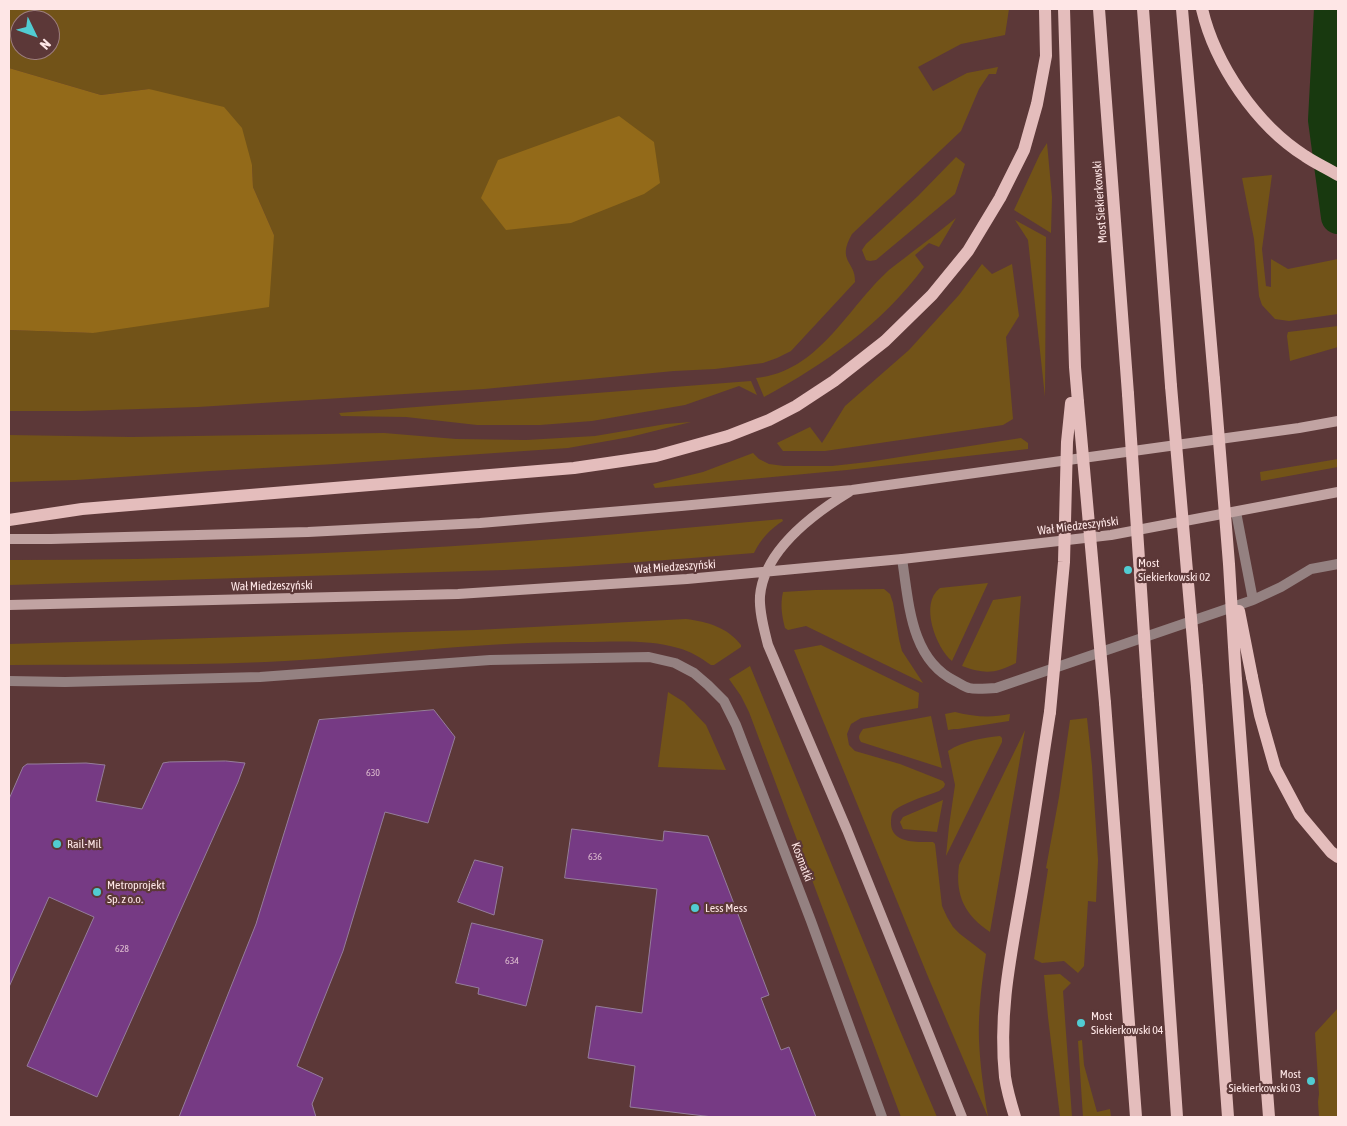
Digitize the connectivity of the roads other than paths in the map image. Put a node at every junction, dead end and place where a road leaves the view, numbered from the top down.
1 (1045, 9) edge
2 (1064, 9) edge
3 (1099, 9) edge
4 (1143, 9) edge
5 (1182, 9) edge
6 (1202, 9) edge
7 (1338, 174) edge
8 (1075, 403) junction
9 (1338, 422) edge
10 (852, 490) junction
11 (1338, 492) edge
12 (1236, 512) junction
13 (9, 520) edge
14 (9, 539) edge
15 (902, 559) junction
16 (1229, 564) junction
17 (1338, 564) edge
18 (765, 572) junction
19 (1253, 600) junction
20 (9, 604) edge
21 (9, 681) edge
22 (1338, 857) edge
23 (882, 1117) edge
24 (962, 1117) edge
25 (1015, 1117) edge
26 (1136, 1117) edge
27 (1177, 1117) edge
28 (1228, 1117) edge
29 (1269, 1117) edge

1 - 13 main road
2 - 8 main road
3 - 27 main road, Most Siekierkowski, bridge
4 - 28 main road, bridge
5 - 16 main road, bridge
6 - 7 main road
8 - 25 main road, bridge
8 - 26 main road, bridge
9 - 10 main road
10 - 14 main road
10 - 18 main road
11 - 12 main road, Wał Miedzeszyński
12 - 15 main road, Wał Miedzeszyński
12 - 19 street
15 - 18 main road, Wał Miedzeszyński
15 - 19 street
16 - 22 main road, bridge
16 - 29 main road, bridge
17 - 19 street
18 - 20 main road, Wał Miedzeszyński
18 - 24 main road
21 - 23 street, Kosmatki

